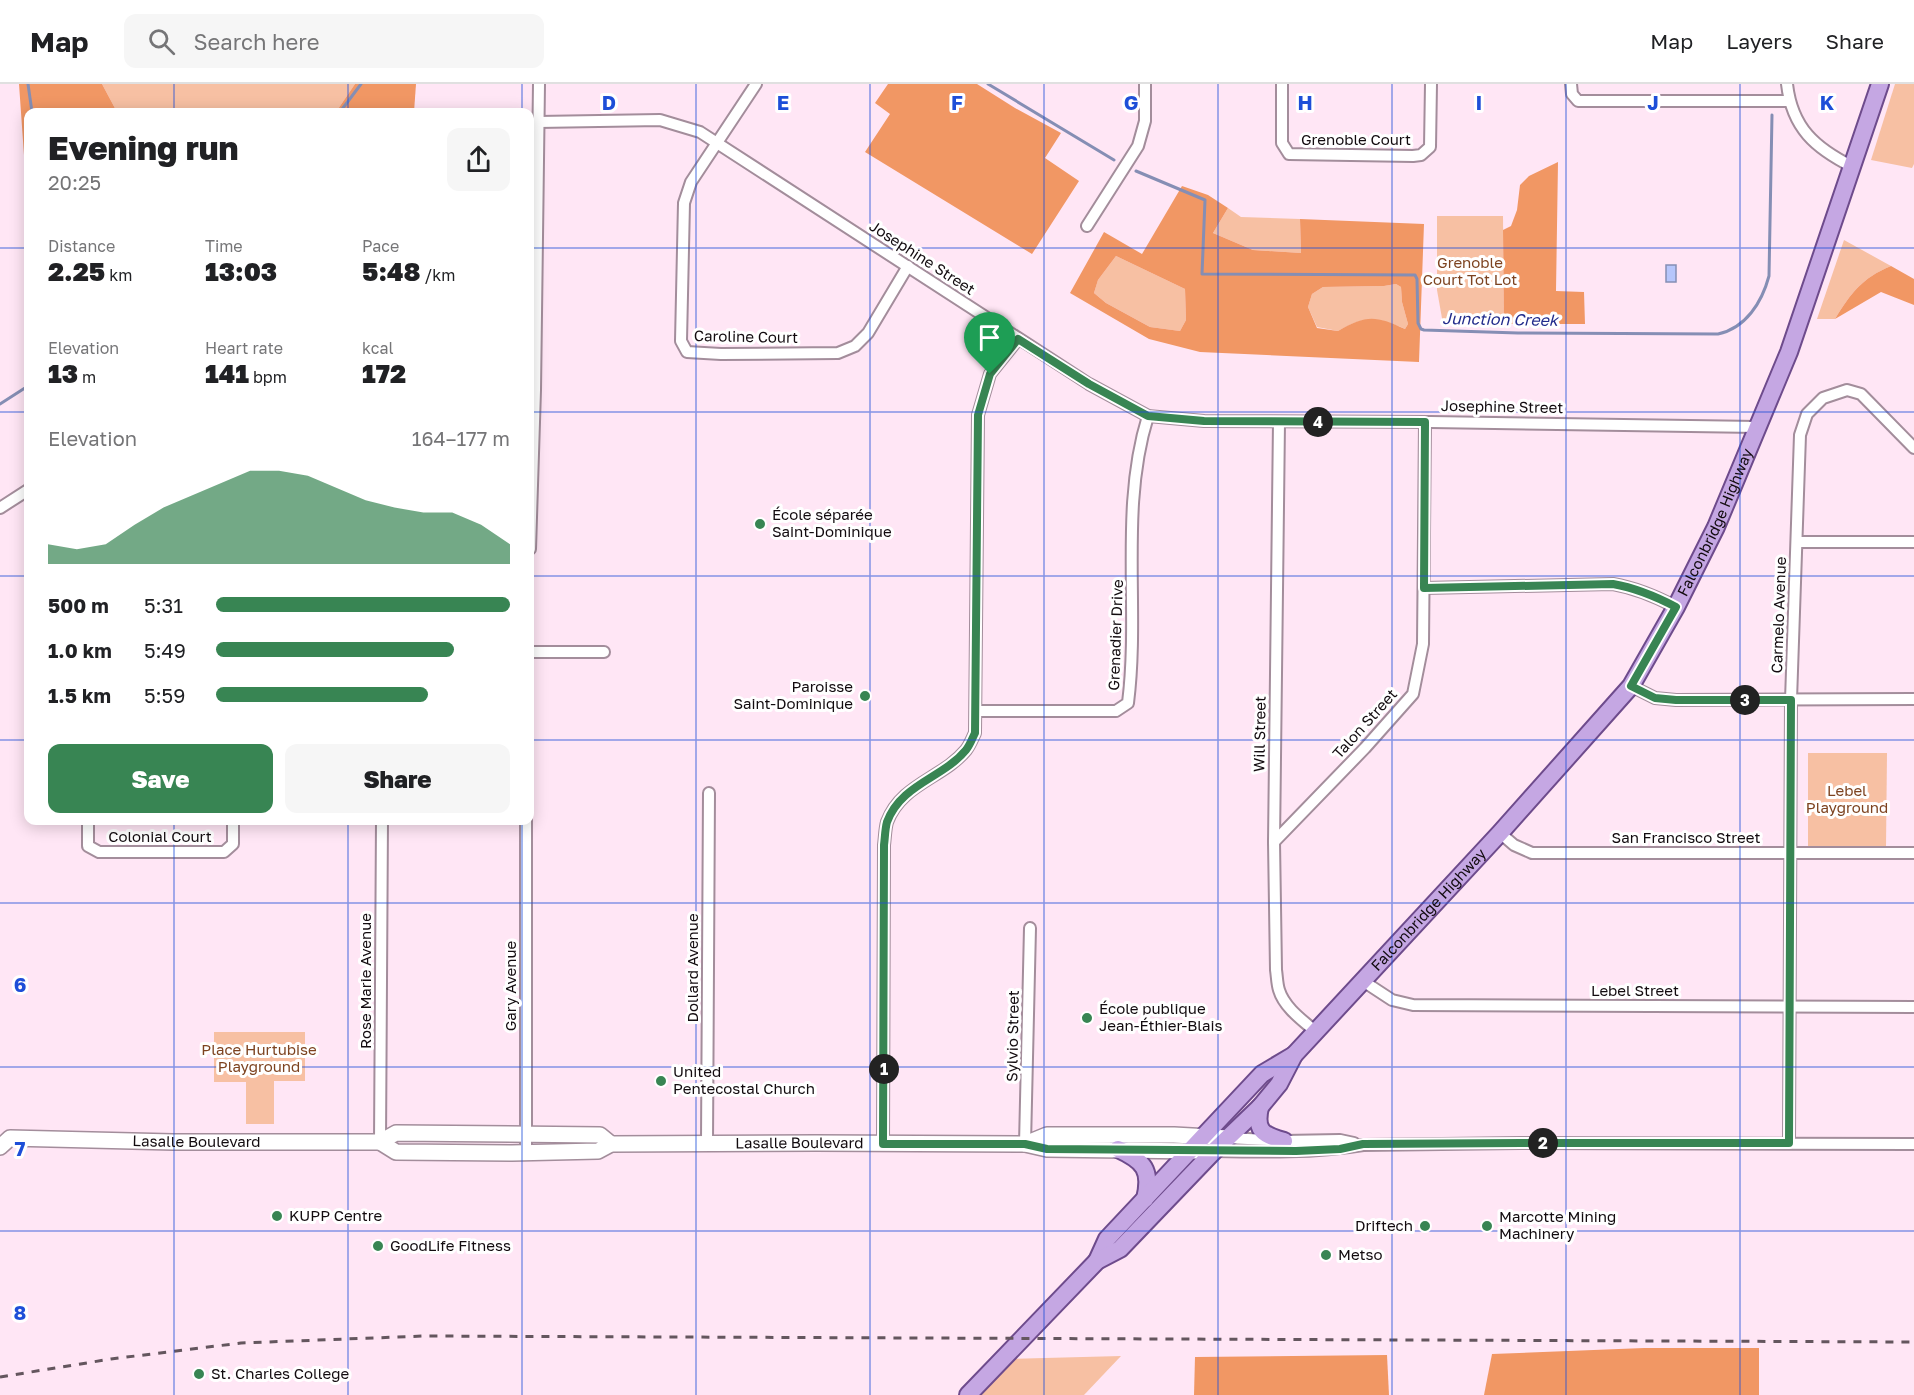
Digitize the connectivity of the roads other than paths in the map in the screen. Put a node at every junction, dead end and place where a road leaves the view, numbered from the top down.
1 (539, 84) edge
2 (756, 84) edge
3 (1145, 84) edge
4 (1282, 84) edge
5 (1431, 84) edge
6 (1571, 84) edge
7 (1787, 84) edge
8 (1880, 84) edge
9 (1789, 101) junction
10 (538, 122) junction
11 (718, 142) junction
12 (1853, 167) junction
13 (1087, 226) dead end
14 (908, 266) junction
15 (534, 313) edge
16 (1018, 339) junction
17 (1148, 416) junction
18 (1279, 422) junction
19 (1425, 422) junction
20 (1757, 427) junction
21 (1914, 448) edge
22 (24, 493) edge
23 (0, 508) edge
24 (1797, 542) junction
25 (1914, 542) edge
26 (1424, 588) junction
27 (1676, 607) junction
28 (534, 652) edge
29 (604, 652) dead end
30 (1631, 686) junction
31 (1914, 699) edge
32 (1791, 700) junction
33 (976, 711) junction
34 (709, 793) dead end
35 (88, 825) edge
36 (233, 825) edge
37 (382, 825) edge
38 (526, 825) edge
39 (1500, 833) junction
40 (1274, 842) junction
41 (1914, 853) edge
42 (1791, 854) junction
43 (1030, 928) dead end
44 (1363, 981) junction
45 (1789, 1007) junction
46 (1914, 1007) edge
47 (1316, 1031) junction
48 (1294, 1055) junction
49 (1260, 1107) junction
50 (526, 1134) junction
51 (1203, 1137) junction
52 (3, 1138) edge
53 (1228, 1138) junction
54 (1284, 1141) junction
55 (380, 1142) junction
56 (707, 1143) junction
57 (1789, 1143) junction
58 (611, 1144) junction
59 (883, 1144) junction
60 (1025, 1144) junction
61 (1363, 1144) junction
62 (1914, 1144) edge
63 (1118, 1149) junction
64 (1190, 1151) junction
65 (1214, 1151) junction
66 (526, 1152) junction
67 (1144, 1199) junction
68 (1098, 1261) junction
69 (968, 1395) edge

1 - 10 street
2 - 11 street
3 - 13 street
4 - 5 street, Grenoble Court
6 - 9 street
7 - 9 street
8 - 12 main road, Falconbridge Highway
9 - 12 street
10 - 11 street, Josephine Street
10 - 15 street
11 - 14 street, Josephine Street
11 - 14 street, Caroline Court
12 - 20 main road, Falconbridge Highway
14 - 16 street, Josephine Street
16 - 17 street, Josephine Street
16 - 33 street
17 - 18 street, Josephine Street
17 - 33 street, Grenadier Drive
18 - 19 street, Josephine Street
18 - 40 street, Will Street
19 - 20 street, Josephine Street
19 - 26 street, Talon Street
20 - 27 main road, Falconbridge Highway
21 - 24 street, Carmelo Avenue
22 - 23 street
24 - 25 street
24 - 32 street, Carmelo Avenue
26 - 27 street
26 - 40 street, Talon Street
27 - 30 main road, Falconbridge Highway
28 - 29 street
30 - 32 street
30 - 39 main road, Falconbridge Highway
31 - 32 street
32 - 42 street, Carmelo Avenue
33 - 59 street
34 - 56 street, Dollard Avenue
35 - 36 street, Colonial Court
37 - 55 street, Rose Marie Avenue
38 - 50 street, Gary Avenue
39 - 42 street, San Francisco Street
39 - 44 main road, Falconbridge Highway
40 - 47 street, Will Street
41 - 42 street, San Francisco Street
42 - 45 street, Carmelo Avenue
43 - 60 street, Sylvio Street
44 - 45 street, Lebel Street
44 - 47 main road, Falconbridge Highway
45 - 46 street, Lebel Street
45 - 57 street, Carmelo Avenue
47 - 48 main road, Falconbridge Highway
48 - 49 main road, Falconbridge Highway
48 - 51 main road, Falconbridge Highway
49 - 53 main road, Falconbridge Highway
49 - 54 main road
50 - 55 main road, Lasalle Boulevard
50 - 58 main road, Lasalle Boulevard
50 - 66 street, Gary Avenue
51 - 53 main road, Lasalle Boulevard
51 - 60 main road, Lasalle Boulevard
51 - 64 main road, Falconbridge Highway
52 - 55 main road, Lasalle Boulevard
53 - 54 street, Lasalle Boulevard
53 - 65 main road, Falconbridge Highway
54 - 61 street, Lasalle Boulevard
55 - 66 main road, Lasalle Boulevard
56 - 58 main road, Lasalle Boulevard
56 - 59 main road, Lasalle Boulevard
57 - 61 street, Lasalle Boulevard
57 - 62 street, Lasalle Boulevard
58 - 66 main road, Lasalle Boulevard
59 - 60 main road, Lasalle Boulevard
60 - 63 main road, Lasalle Boulevard
61 - 65 street, Lasalle Boulevard
63 - 64 main road, Lasalle Boulevard
63 - 67 main road
64 - 65 main road, Lasalle Boulevard
64 - 67 main road, Falconbridge Highway
65 - 68 main road, Falconbridge Highway
67 - 68 main road, Falconbridge Highway
68 - 69 main road, Falconbridge Highway

